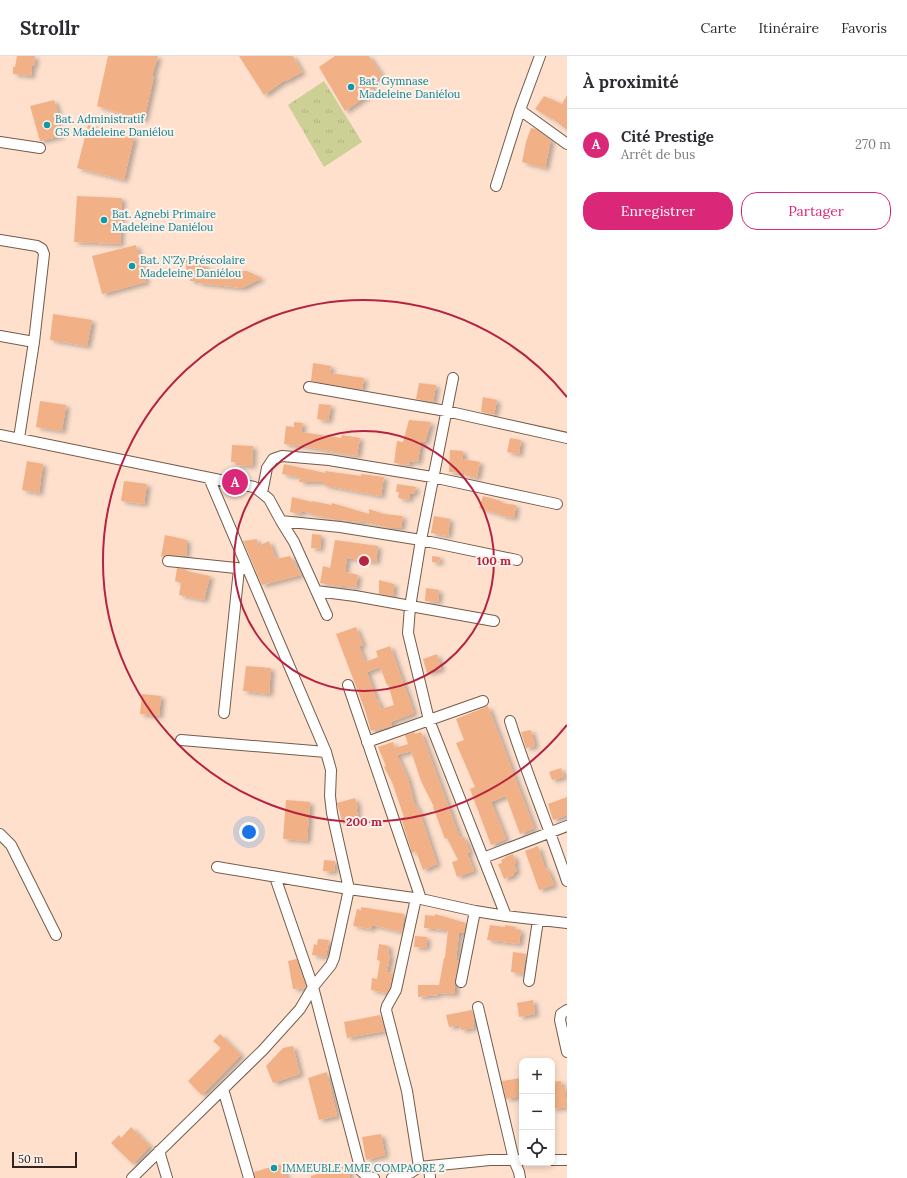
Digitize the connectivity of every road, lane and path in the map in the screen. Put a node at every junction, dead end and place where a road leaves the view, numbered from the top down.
1 (540, 56) edge
2 (520, 110) junction
3 (0, 142) edge
4 (567, 144) edge
5 (40, 148) dead end
6 (496, 186) dead end
7 (0, 240) edge
8 (0, 336) edge
9 (34, 342) junction
10 (453, 378) dead end
11 (309, 387) dead end
12 (446, 411) junction
13 (0, 435) edge
14 (19, 438) junction
15 (567, 438) edge
16 (432, 477) junction
17 (209, 478) junction
18 (262, 493) junction
19 (557, 504) dead end
20 (281, 521) junction
21 (421, 540) junction
22 (517, 560) dead end
23 (168, 562) dead end
24 (243, 569) junction
25 (316, 591) junction
26 (410, 607) junction
27 (327, 615) dead end
28 (494, 621) dead end
29 (348, 685) dead end
30 (483, 701) dead end
31 (224, 713) dead end
32 (429, 720) junction
33 (510, 721) dead end
34 (181, 740) dead end
35 (367, 742) junction
36 (326, 752) junction
37 (567, 826) edge
38 (551, 832) junction
39 (0, 834) edge
40 (484, 858) junction
41 (217, 867) dead end
42 (275, 877) junction
43 (567, 881) edge
44 (349, 889) junction
45 (419, 899) junction
46 (475, 911) junction
47 (506, 916) junction
48 (538, 920) junction
49 (567, 923) edge
50 (56, 935) dead end
51 (529, 981) dead end
52 (461, 982) dead end
53 (313, 987) junction
54 (478, 1007) dead end
55 (567, 1010) edge
56 (567, 1052) edge
57 (223, 1089) junction
58 (159, 1151) junction
59 (518, 1160) edge
60 (555, 1160) edge
61 (567, 1160) edge
62 (430, 1166) junction
63 (419, 1167) junction
64 (132, 1178) edge
65 (167, 1178) edge
66 (249, 1178) edge
67 (374, 1178) edge
68 (392, 1178) edge
69 (430, 1178) edge
70 (520, 1178) edge

1 - 2 street
2 - 4 street
2 - 6 street
3 - 5 street
7 - 9 street
8 - 9 street
9 - 14 street
10 - 12 street
11 - 12 street
12 - 15 street
12 - 16 street
13 - 14 street
14 - 17 street
16 - 18 street
16 - 19 street
16 - 21 street
17 - 18 street
17 - 24 street
18 - 20 street
20 - 21 street
20 - 25 street
21 - 22 street
21 - 26 street
23 - 24 street
24 - 31 street
24 - 36 street
25 - 26 street
25 - 27 street
26 - 28 street
26 - 32 street
29 - 35 street
30 - 32 street
32 - 35 street
32 - 40 street
33 - 38 street
34 - 36 street
35 - 45 street
36 - 44 street
37 - 38 street
38 - 40 street
38 - 43 street
39 - 50 street
40 - 47 street
41 - 42 street
42 - 44 street
42 - 53 street
44 - 45 street
44 - 53 street
45 - 46 street
45 - 63 street
46 - 47 street
46 - 52 street
47 - 48 street
48 - 49 street
48 - 51 street
53 - 57 street
53 - 67 street
54 - 59 street
55 - 56 street
57 - 58 street
57 - 66 street
58 - 64 street
58 - 65 street
59 - 62 street
59 - 70 street
60 - 61 street
62 - 63 street
62 - 69 street
63 - 68 street

